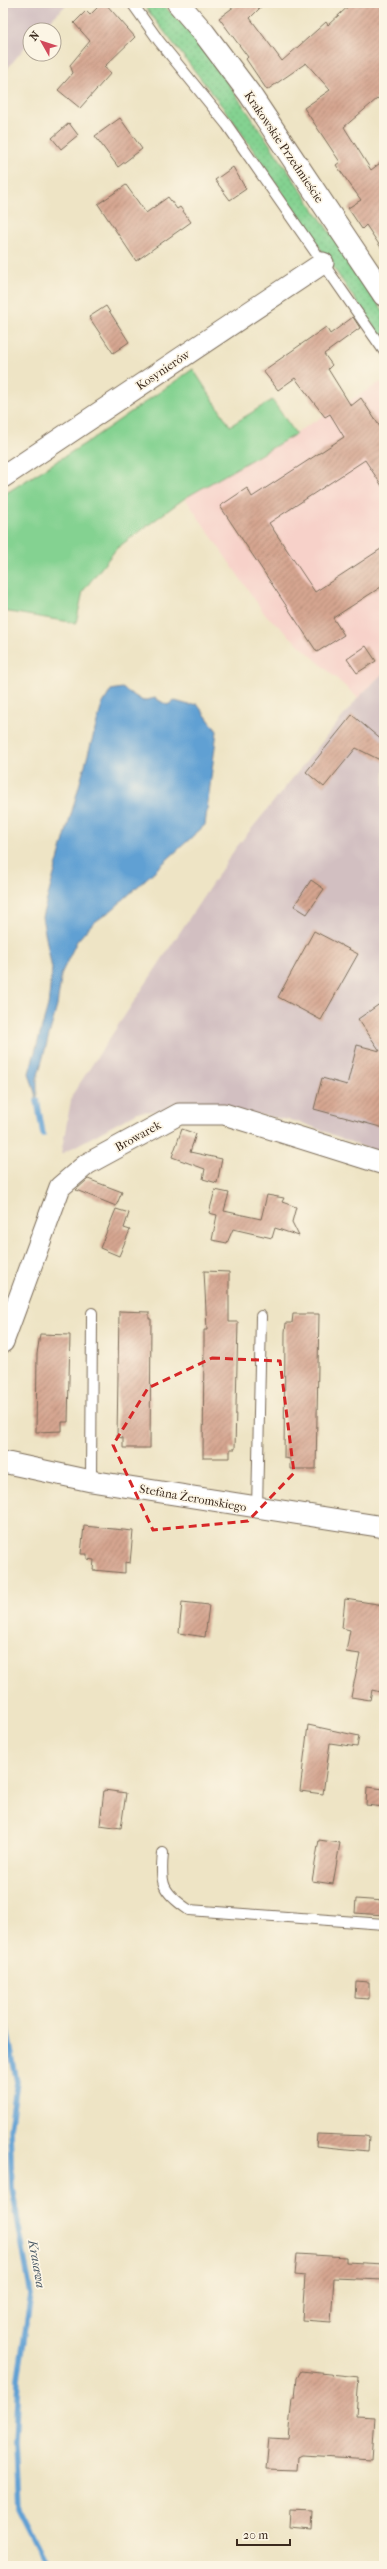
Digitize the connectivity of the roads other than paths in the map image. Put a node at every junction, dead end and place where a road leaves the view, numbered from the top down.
1 (132, 3) edge
2 (178, 3) edge
3 (323, 263) junction
4 (384, 295) edge
5 (384, 351) edge
6 (3, 477) edge
7 (384, 1164) edge
8 (92, 1313) dead end
9 (261, 1316) dead end
10 (3, 1342) edge
11 (3, 1462) edge
12 (91, 1480) junction
13 (257, 1508) junction
14 (384, 1527) edge
15 (163, 1853) dead end
16 (384, 1924) edge

1 - 3 lane
2 - 4 street, Krakowskie Przedmieście
3 - 5 lane
3 - 6 street, Kosynierów
7 - 10 street, Browarek
8 - 12 lane
9 - 13 lane
11 - 12 street, Stefana Żeromskiego
12 - 13 street, Stefana Żeromskiego
13 - 14 street, Stefana Żeromskiego
15 - 16 lane

